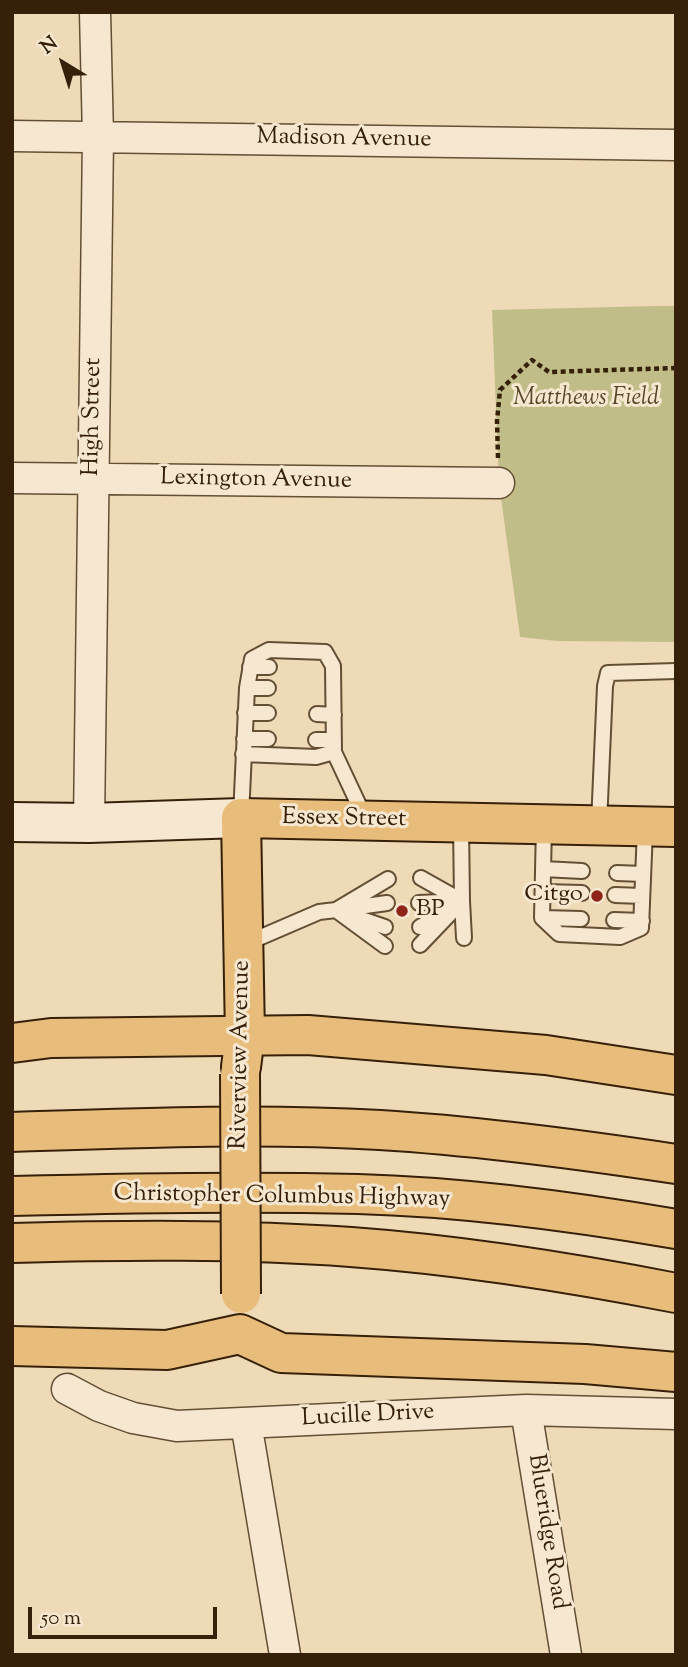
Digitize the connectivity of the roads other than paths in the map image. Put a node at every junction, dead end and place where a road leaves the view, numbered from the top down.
1 (95, 12) edge
2 (12, 136) edge
3 (98, 137) junction
4 (676, 145) edge
5 (12, 478) edge
6 (93, 479) junction
7 (499, 484) road end
8 (317, 666) dead end
9 (333, 666) junction
10 (250, 667) junction
11 (269, 667) dead end
12 (676, 671) edge
13 (247, 688) junction
14 (268, 688) dead end
15 (317, 688) dead end
16 (333, 688) junction
17 (245, 713) junction
18 (268, 713) dead end
19 (317, 714) dead end
20 (334, 715) junction
21 (244, 739) junction
22 (268, 739) dead end
23 (316, 740) dead end
24 (334, 746) junction
25 (243, 754) junction
26 (241, 818) junction
27 (366, 821) junction
28 (12, 822) edge
29 (89, 822) junction
30 (461, 822) junction
31 (544, 824) junction
32 (599, 825) junction
33 (660, 827) edge
34 (543, 869) junction
35 (582, 871) dead end
36 (617, 873) dead end
37 (643, 874) junction
38 (388, 878) dead end
39 (421, 878) dead end
40 (543, 892) junction
41 (582, 893) dead end
42 (615, 895) dead end
43 (642, 895) junction
44 (463, 901) junction
45 (387, 903) dead end
46 (419, 903) dead end
47 (336, 910) junction
48 (542, 918) junction
49 (581, 919) dead end
50 (614, 920) dead end
51 (642, 921) junction
52 (385, 927) dead end
53 (420, 927) dead end
54 (464, 938) dead end
55 (243, 945) junction
56 (420, 945) dead end
57 (385, 946) dead end
58 (245, 1036) junction
59 (12, 1043) edge
60 (676, 1075) edge
61 (12, 1132) edge
62 (676, 1164) edge
63 (12, 1196) edge
64 (676, 1229) edge
65 (12, 1243) edge
66 (676, 1293) edge
67 (240, 1334) junction
68 (12, 1346) edge
69 (676, 1372) edge
70 (67, 1389) dead end
71 (526, 1410) junction
72 (676, 1414) edge
73 (246, 1423) junction
74 (285, 1655) edge
75 (566, 1655) edge

1 - 3 street, High Street
2 - 3 street, Madison Avenue
3 - 4 street, Madison Avenue
3 - 6 street, High Street
5 - 6 street, Lexington Avenue
6 - 7 street, Lexington Avenue
6 - 29 street, High Street
8 - 9 lane
9 - 10 lane
9 - 16 lane
10 - 11 lane
10 - 13 lane
12 - 32 lane
13 - 14 lane
13 - 17 lane
15 - 16 lane
16 - 20 lane
17 - 18 lane
17 - 21 lane
19 - 20 lane
20 - 24 lane
21 - 22 lane
21 - 25 lane
23 - 24 lane
24 - 25 lane
24 - 27 lane
25 - 26 lane
26 - 27 main road, Essex Street
26 - 29 main road, Essex Street
26 - 55 main road, Riverview Avenue
27 - 30 main road, Essex Street
28 - 29 main road, Essex Street
30 - 31 main road, Essex Street
30 - 44 lane
31 - 32 main road, Essex Street
31 - 34 lane
32 - 33 main road, Essex Street
33 - 37 lane
34 - 35 lane
34 - 40 lane
36 - 37 lane
37 - 43 lane
38 - 47 lane
39 - 44 lane
40 - 41 lane
40 - 48 lane
42 - 43 lane
43 - 51 lane
44 - 46 lane
44 - 53 lane
44 - 54 lane
44 - 56 lane
45 - 47 lane
47 - 52 lane
47 - 55 lane
47 - 57 lane
48 - 49 lane
48 - 51 lane
50 - 51 lane
55 - 58 main road, Riverview Avenue
58 - 59 main road
58 - 60 main road
58 - 67 main road, Riverview Avenue, bridge
61 - 62 main road
63 - 64 main road, Christopher Columbus Highway
65 - 66 main road, Christopher Columbus Highway
67 - 68 main road
67 - 69 main road
70 - 73 street, Lucille Drive
71 - 72 street, Lucille Drive
71 - 73 street, Lucille Drive
71 - 75 street, Blueridge Road
73 - 74 street

